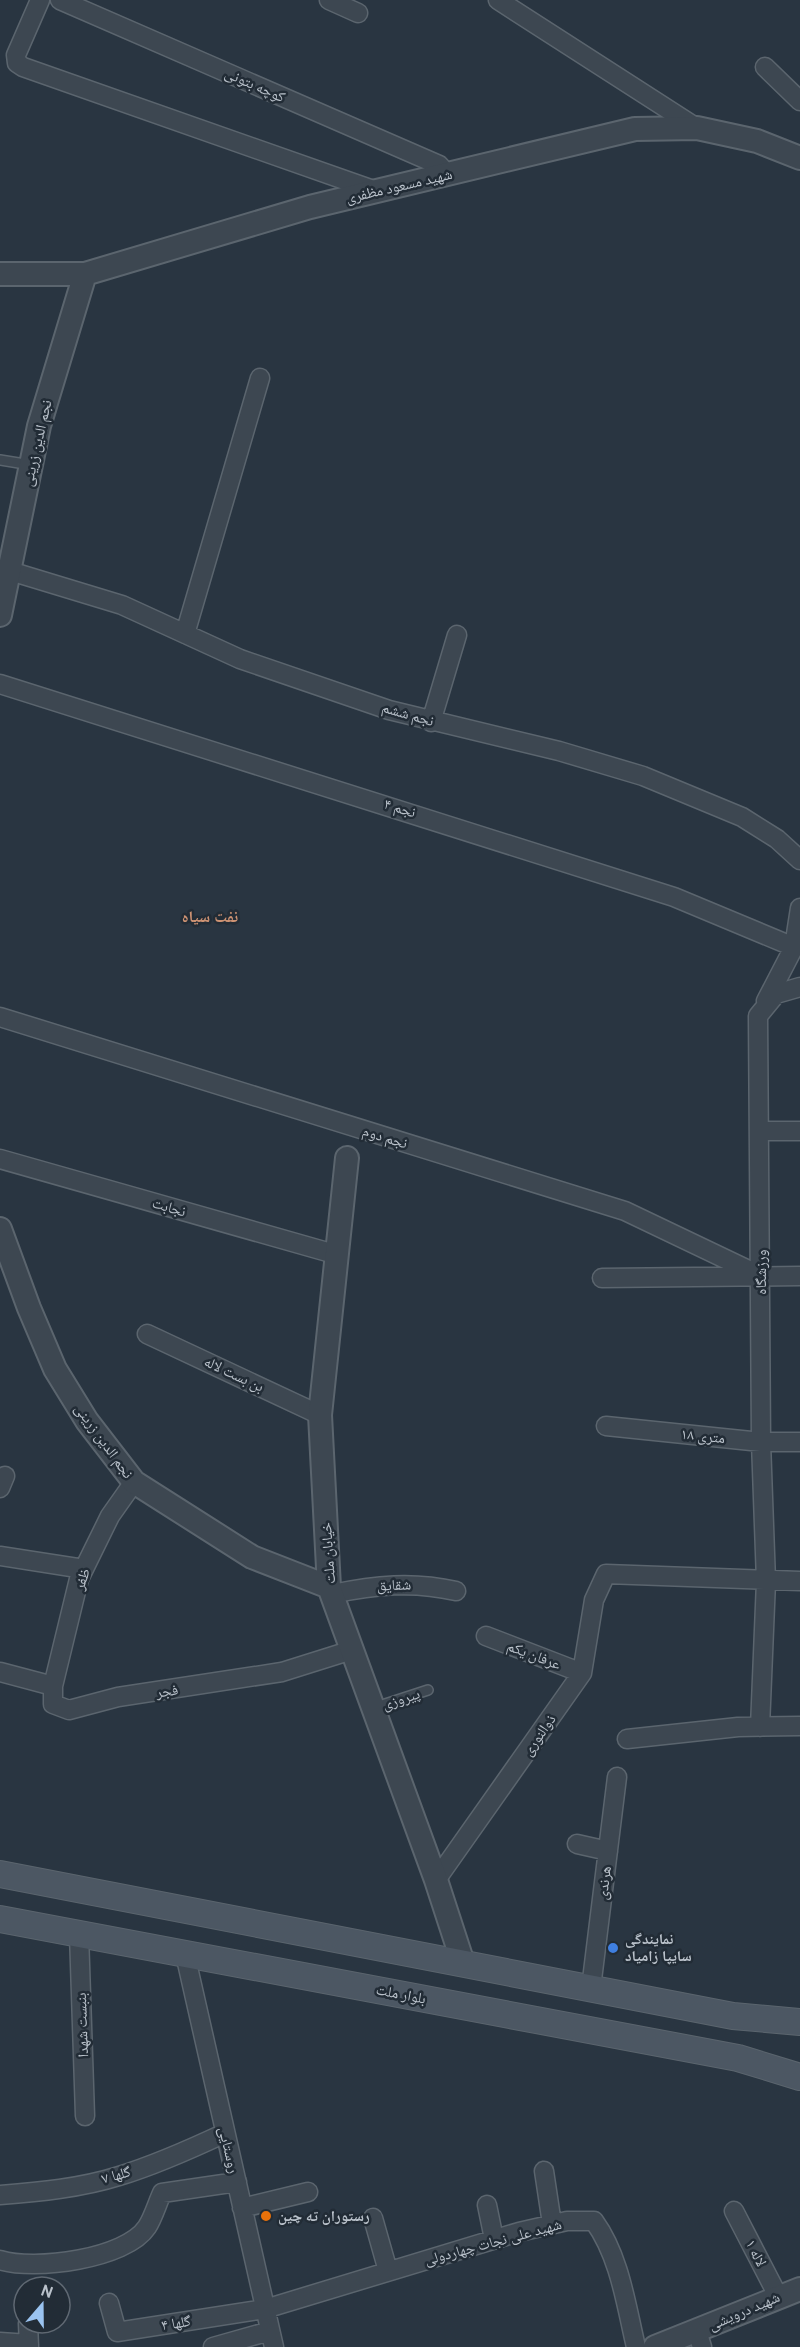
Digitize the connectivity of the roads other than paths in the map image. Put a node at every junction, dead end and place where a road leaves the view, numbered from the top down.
1 (40, 0) edge
2 (60, 0) edge
3 (329, 0) edge
4 (498, 0) edge
5 (358, 13) dead end
6 (765, 67) dead end
7 (800, 101) edge
8 (697, 128) junction
9 (800, 158) edge
10 (447, 174) junction
11 (376, 191) junction
12 (0, 274) edge
13 (85, 274) junction
14 (260, 378) dead end
15 (0, 460) edge
16 (31, 465) junction
17 (10, 571) junction
18 (0, 615) edge
19 (185, 634) junction
20 (457, 635) dead end
21 (0, 684) edge
22 (430, 722) junction
23 (800, 860) edge
24 (800, 908) edge
25 (794, 947) junction
26 (800, 987) edge
27 (758, 1016) junction
28 (0, 1017) edge
29 (760, 1131) junction
30 (800, 1131) edge
31 (347, 1158) dead end
32 (0, 1159) edge
33 (0, 1229) edge
34 (338, 1255) junction
35 (761, 1276) junction
36 (800, 1276) edge
37 (602, 1278) dead end
38 (147, 1334) dead end
39 (320, 1415) junction
40 (606, 1426) dead end
41 (761, 1442) junction
42 (800, 1442) edge
43 (134, 1482) junction
44 (0, 1556) edge
45 (84, 1569) junction
46 (766, 1581) junction
47 (800, 1581) edge
48 (331, 1591) junction
49 (456, 1591) dead end
50 (486, 1636) dead end
51 (352, 1650) junction
52 (0, 1672) edge
53 (582, 1673) junction
54 (53, 1686) junction
55 (428, 1690) dead end
56 (373, 1708) junction
57 (760, 1726) junction
58 (800, 1726) edge
59 (627, 1739) dead end
60 (617, 1777) dead end
61 (577, 1844) dead end
62 (608, 1851) junction
63 (0, 1874) edge
64 (436, 1880) junction
65 (0, 1919) edge
66 (79, 1934) junction
67 (185, 1954) junction
68 (463, 1963) junction
69 (591, 1988) junction
70 (800, 2022) edge
71 (800, 2077) edge
72 (85, 2116) dead end
73 (225, 2133) junction
74 (544, 2171) dead end
75 (237, 2182) junction
76 (308, 2192) dead end
77 (0, 2195) edge
78 (487, 2205) dead end
79 (242, 2208) junction
80 (734, 2211) dead end
81 (373, 2218) dead end
82 (552, 2224) junction
83 (494, 2239) junction
84 (0, 2260) edge
85 (387, 2271) junction
86 (800, 2289) edge
87 (778, 2296) junction
88 (108, 2303) dead end
89 (265, 2309) junction
90 (272, 2339) edge
91 (699, 2339) edge
92 (0, 2342) edge
93 (29, 2345) edge
94 (213, 2347) edge
95 (636, 2347) edge
96 (655, 2347) edge

1 - 11 street
2 - 10 street, کوچه بتونی
3 - 5 street
4 - 8 street
6 - 7 street
8 - 9 street, شهید مسعود مظفری
8 - 10 street, شهید مسعود مظفری
10 - 11 street, شهید مسعود مظفری
11 - 13 street, شهید مسعود مظفری
12 - 13 street, شهید مسعود مظفری
13 - 16 street, نجم الدین زرینی
14 - 19 street
15 - 16 lane
16 - 17 street, نجم الدین زرینی
17 - 18 street, نجم الدین زرینی
17 - 19 street, نجم ششم
19 - 22 street, نجم ششم
20 - 22 street
21 - 25 street, نجم ۴
22 - 23 street, نجم ششم
24 - 25 street
25 - 27 street
26 - 27 street
27 - 29 street, ورزشگاه
28 - 35 street, نجم دوم
29 - 30 street
29 - 35 street, ورزشگاه
31 - 34 street, خیابان ملت
32 - 34 street, نجابت
33 - 43 street, نجم الدین زرینی
34 - 39 street, خیابان ملت
35 - 36 street
35 - 37 street
35 - 41 street, ورزشگاه
38 - 39 street, بن بست لاله
39 - 48 street, خیابان ملت
40 - 41 street, ۱۸ متری
41 - 42 street, ۱۸ متری
41 - 46 street, ورزشگاه
43 - 45 street, ظفر
43 - 48 street, نجم الدین زرینی
44 - 45 street
45 - 54 street, ظفر
46 - 47 street
46 - 53 street, ذوالنوری
46 - 57 street, ورزشگاه
48 - 49 street, شقایق
48 - 51 street, خیابان ملت
50 - 53 street, عرفان یکم
51 - 54 street, فجر
51 - 56 street, خیابان ملت
52 - 54 street
53 - 64 street, ذوالنوری
55 - 56 lane, پیروزی
56 - 64 street, خیابان ملت
57 - 58 street
57 - 59 street
60 - 62 street, هرندی
61 - 62 street
62 - 69 street, هرندی
63 - 68 main road
64 - 68 street, خیابان ملت
65 - 66 main road, بلوار ملت
66 - 67 main road, بلوار ملت
66 - 72 street, بنبست شهدا
67 - 71 main road, بلوار ملت
67 - 73 street, روستایی
68 - 69 main road
69 - 70 main road
73 - 75 street, روستایی
73 - 77 street, گلها ۷
74 - 82 street
75 - 79 street, روستایی
75 - 84 street
76 - 79 street
78 - 83 street
79 - 89 street, روستایی
80 - 87 street, لاله ۱
81 - 85 street
82 - 83 street, شهید علی نجات چهاردولی
82 - 95 street, شهید علی نجات چهاردولی
83 - 85 street, شهید علی نجات چهاردولی
85 - 89 street, شهید علی نجات چهاردولی
86 - 87 street, شهید درویشی
87 - 91 street, شهید درویشی
88 - 89 street, گلها ۴
89 - 90 street, روستایی
90 - 94 street
91 - 96 street, شهید درویشی
92 - 93 street

